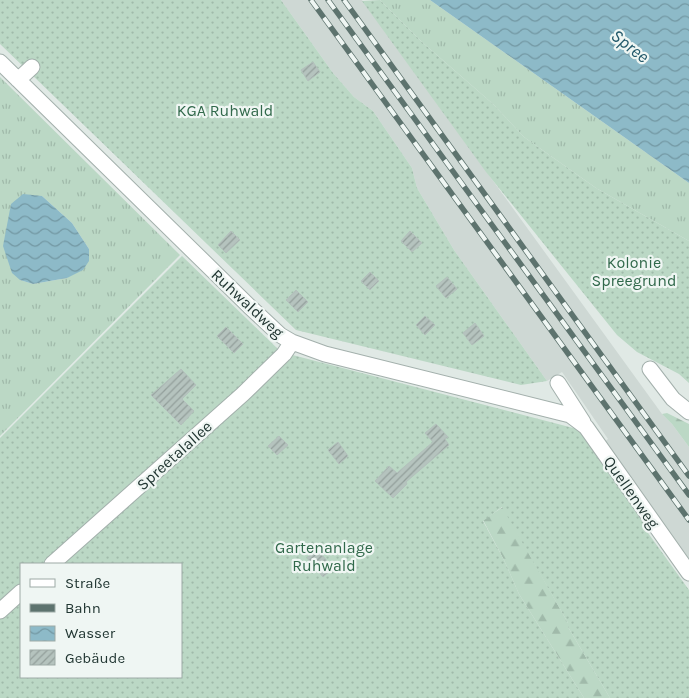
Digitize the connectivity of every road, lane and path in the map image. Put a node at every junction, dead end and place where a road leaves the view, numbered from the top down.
1 (0, 62) edge
2 (32, 67) dead end
3 (18, 80) junction
4 (292, 342) junction
5 (650, 369) dead end
6 (558, 383) dead end
7 (689, 412) edge
8 (570, 415) joint
9 (586, 427) junction
10 (53, 563) edge
11 (689, 573) edge
12 (20, 593) edge
13 (0, 611) edge

1 - 3 street, Ruhwaldweg
2 - 3 street
3 - 4 street, Ruhwaldweg
4 - 8 street, Ruhwaldweg
4 - 10 street, Spreetalallee
5 - 7 street
6 - 9 street
8 - 9 street, Quellenweg
9 - 11 street, Quellenweg
12 - 13 street

